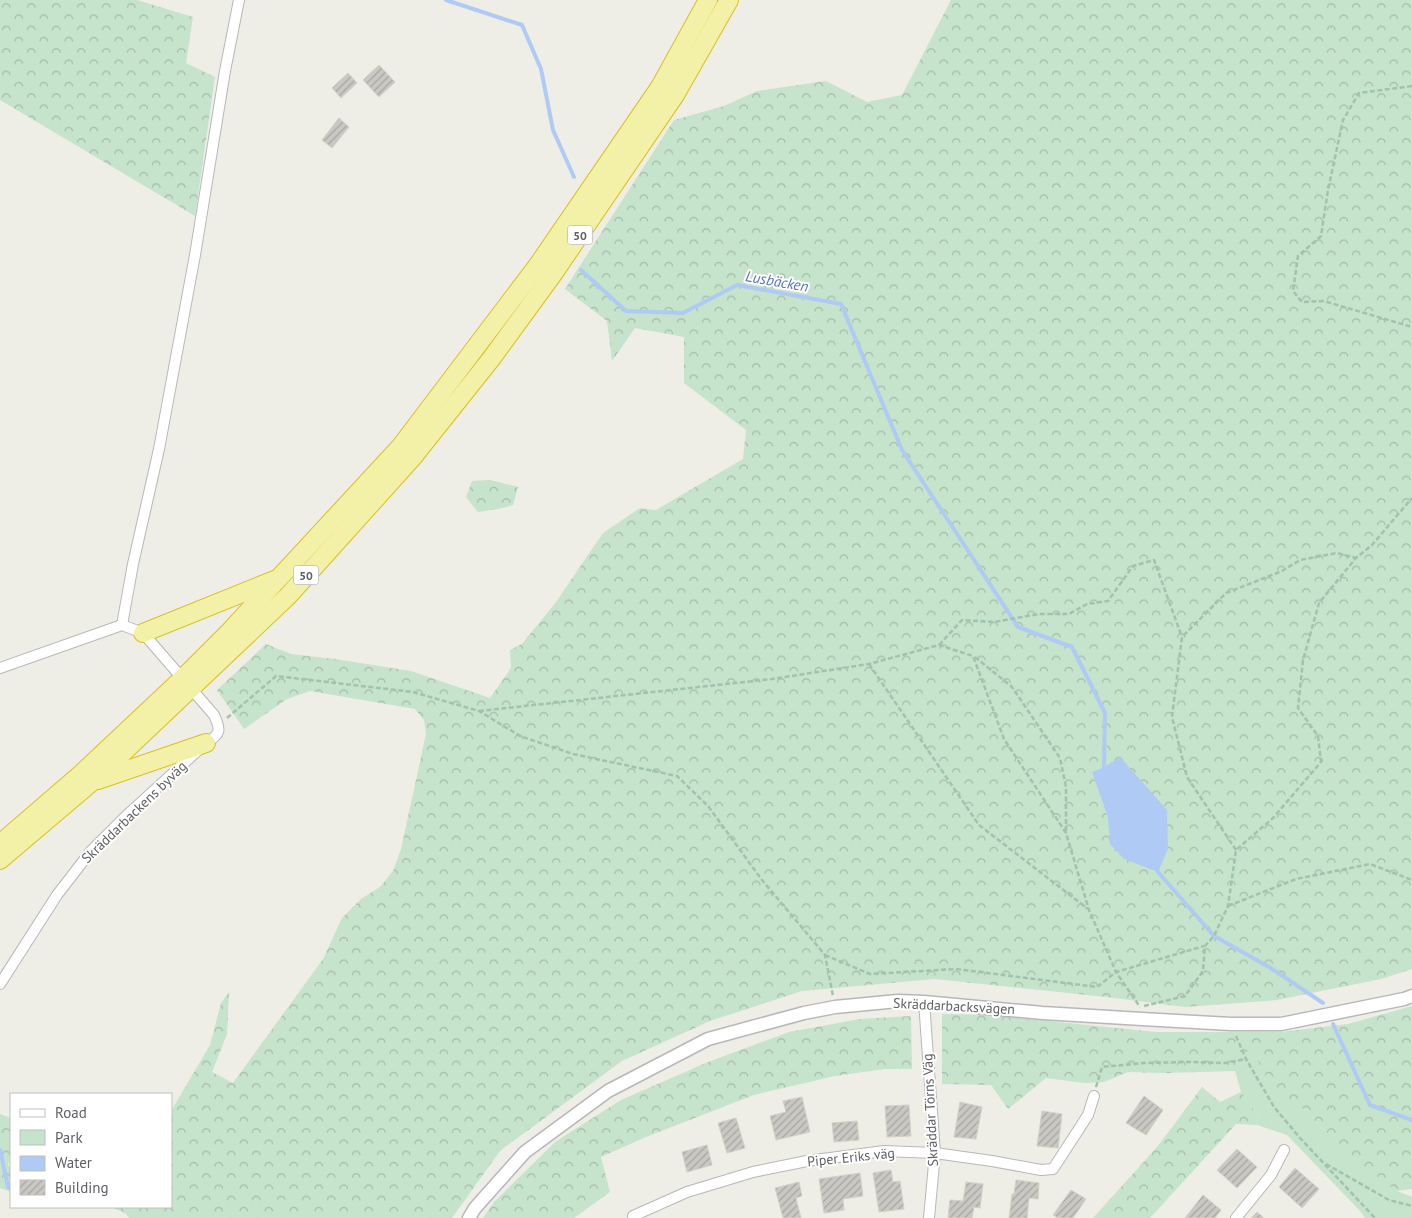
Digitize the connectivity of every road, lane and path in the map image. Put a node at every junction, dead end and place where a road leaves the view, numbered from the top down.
1 (239, 0) edge
2 (708, 0) edge
3 (729, 0) edge
4 (1412, 86) edge
5 (1412, 327) edge
6 (1412, 498) edge
7 (1356, 558) junction
8 (282, 577) junction
9 (122, 626) junction
10 (143, 633) junction
11 (1182, 637) junction
12 (939, 645) junction
13 (973, 656) junction
14 (870, 664) junction
15 (0, 668) edge
16 (187, 683) junction
17 (479, 711) junction
18 (219, 725) junction
19 (206, 743) junction
20 (93, 781) junction
21 (1066, 833) junction
22 (0, 844) edge
23 (1236, 850) junction
24 (0, 860) edge
25 (1412, 880) edge
26 (1228, 906) junction
27 (1089, 910) junction
28 (1204, 946) junction
29 (825, 955) junction
30 (1116, 972) junction
31 (0, 984) edge
32 (1412, 996) edge
33 (924, 1002) junction
34 (835, 1007) junction
35 (1141, 1013) junction
36 (1231, 1024) junction
37 (1246, 1059) junction
38 (1094, 1096) joint
39 (1284, 1150) dead end
40 (935, 1153) junction
41 (1324, 1163) junction
42 (1412, 1206) edge
43 (633, 1216) dead end
44 (469, 1218) edge
45 (930, 1218) edge
46 (1236, 1218) edge
47 (1375, 1218) edge

1 - 9 street
2 - 8 highway, 50
3 - 16 highway, 50
4 - 5 path
6 - 7 path
7 - 11 path
7 - 23 path
8 - 10 highway
8 - 16 highway, 50
9 - 10 street
9 - 15 street
10 - 16 street
11 - 12 path
11 - 23 path
12 - 13 path
12 - 14 path
13 - 21 path
13 - 21 path
14 - 17 path
14 - 27 path
16 - 18 street
16 - 20 highway, 50
16 - 22 highway, 50
17 - 18 path
17 - 29 path
18 - 19 street, Skräddarbackens byväg
19 - 20 highway
19 - 31 street, Skräddarbackens byväg
20 - 24 highway, 50
21 - 27 path
23 - 26 path
25 - 26 path
26 - 28 path
27 - 30 path
28 - 30 path
28 - 35 path
29 - 30 path
29 - 34 path
30 - 35 path
32 - 36 street, Skräddarbacksvägen
33 - 34 street, Skräddarbacksvägen
33 - 35 street, Skräddarbacksvägen
33 - 40 street, Skräddar Törns Väg
34 - 44 street, Skräddarbacksvägen
35 - 36 street, Skräddarbacksvägen
36 - 37 path
37 - 38 path
37 - 41 path
38 - 40 street, Piper Eriks väg
39 - 46 street
40 - 43 street, Piper Eriks väg
40 - 45 street, Skräddar Törns Väg
41 - 42 path
41 - 47 path

